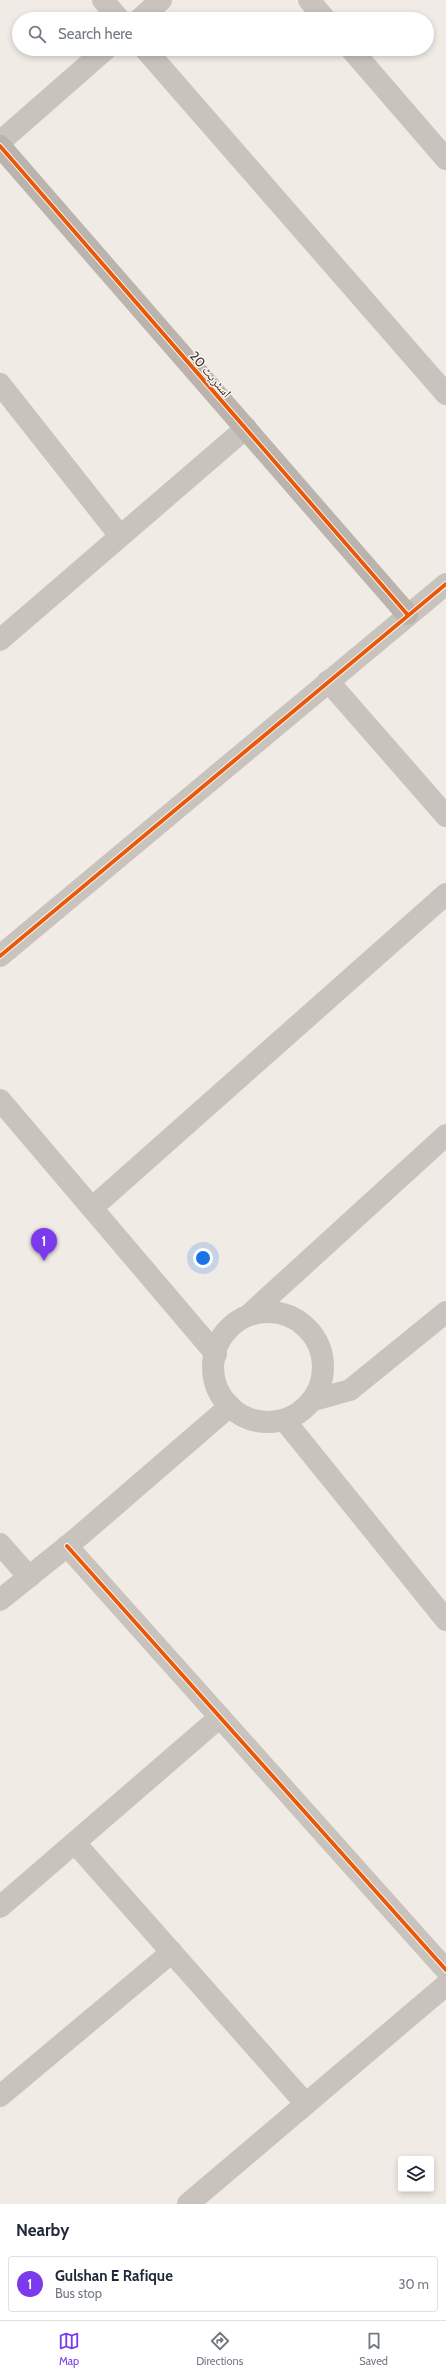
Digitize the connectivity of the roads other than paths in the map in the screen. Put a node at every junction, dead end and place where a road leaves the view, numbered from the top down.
1 (102, 0) edge
2 (161, 0) edge
3 (309, 0) edge
4 (113, 12) edge
5 (148, 12) edge
6 (319, 12) edge
7 (98, 56) edge
8 (151, 56) edge
9 (357, 56) edge
10 (0, 142) edge
11 (0, 146) edge
12 (446, 159) edge
13 (0, 384) edge
14 (446, 394) edge
15 (246, 428) junction
16 (120, 536) junction
17 (446, 584) edge
18 (408, 614) junction
19 (0, 640) edge
20 (328, 681) junction
21 (446, 816) edge
22 (446, 894) edge
23 (0, 956) edge
24 (0, 1100) edge
25 (446, 1135) edge
26 (92, 1208) junction
27 (446, 1312) edge
28 (251, 1313) junction
29 (216, 1354) junction
30 (314, 1400) junction
31 (230, 1406) junction
32 (285, 1421) junction
33 (0, 1544) edge
34 (67, 1546) junction
35 (29, 1577) junction
36 (0, 1600) edge
37 (442, 1607) edge
38 (220, 1717) junction
39 (75, 1843) junction
40 (0, 1907) edge
41 (172, 1952) junction
42 (446, 1970) edge
43 (446, 1985) edge
44 (0, 2096) edge
45 (306, 2104) junction
46 (188, 2204) edge

1 - 4 street
2 - 5 street
3 - 6 street
7 - 10 street
8 - 14 street
9 - 12 street
11 - 15 street, اسٹریٹ 20
13 - 16 street
15 - 16 street
15 - 18 street, اسٹریٹ 20
16 - 19 street
17 - 18 street
18 - 20 street
20 - 21 street
20 - 23 street
22 - 26 street
24 - 26 street
25 - 28 street
26 - 29 street
27 - 30 street
28 - 29 street
28 - 30 street
29 - 31 street
30 - 32 street
31 - 32 street
31 - 34 street
32 - 37 street
33 - 35 street
34 - 35 street
34 - 38 street
35 - 36 street
38 - 39 street
38 - 42 street
39 - 40 street
39 - 41 street
41 - 44 street
41 - 45 street
43 - 45 street
45 - 46 street

